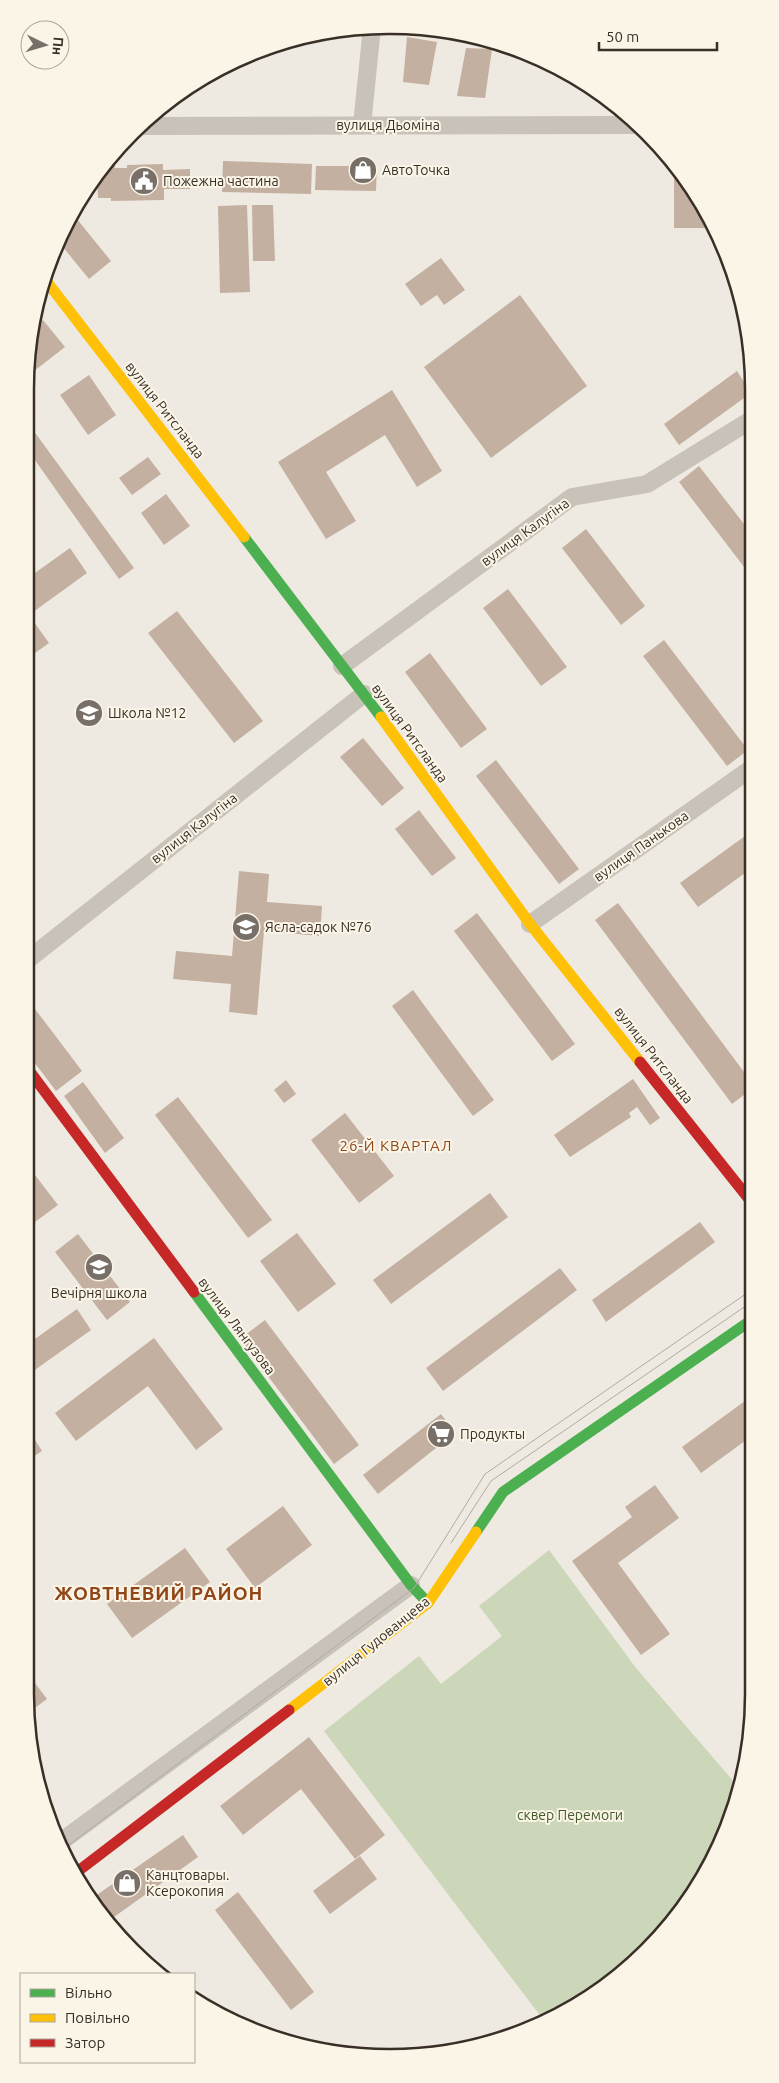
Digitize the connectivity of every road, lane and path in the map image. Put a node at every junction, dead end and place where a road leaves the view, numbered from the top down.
1 (371, 35) edge
2 (362, 125) junction
3 (627, 125) edge
4 (151, 126) edge
5 (50, 285) edge
6 (745, 424) edge
7 (342, 666) junction
8 (364, 694) junction
9 (745, 773) edge
10 (530, 924) junction
11 (34, 955) edge
12 (34, 1076) edge
13 (745, 1194) edge
14 (745, 1325) edge
15 (411, 1585) junction
16 (428, 1603) junction
17 (65, 1839) edge
18 (80, 1870) edge

1 - 2 street
2 - 3 street, вулиця Дьоміна
2 - 4 street, вулиця Дьоміна
5 - 7 street, вулиця Ритсланда
6 - 7 street, вулиця Калугіна
7 - 8 street, вулиця Ритсланда
8 - 10 street, вулиця Ритсланда
8 - 11 street, вулиця Калугіна
9 - 10 street, вулиця Панькова
10 - 13 street, вулиця Ритсланда
12 - 15 street, вулиця Лянгузова
14 - 16 street, вулиця Гудованцева
15 - 16 street, вулиця Лянгузова
15 - 17 street, вулиця Гудованцева
16 - 18 street, вулиця Гудованцева

